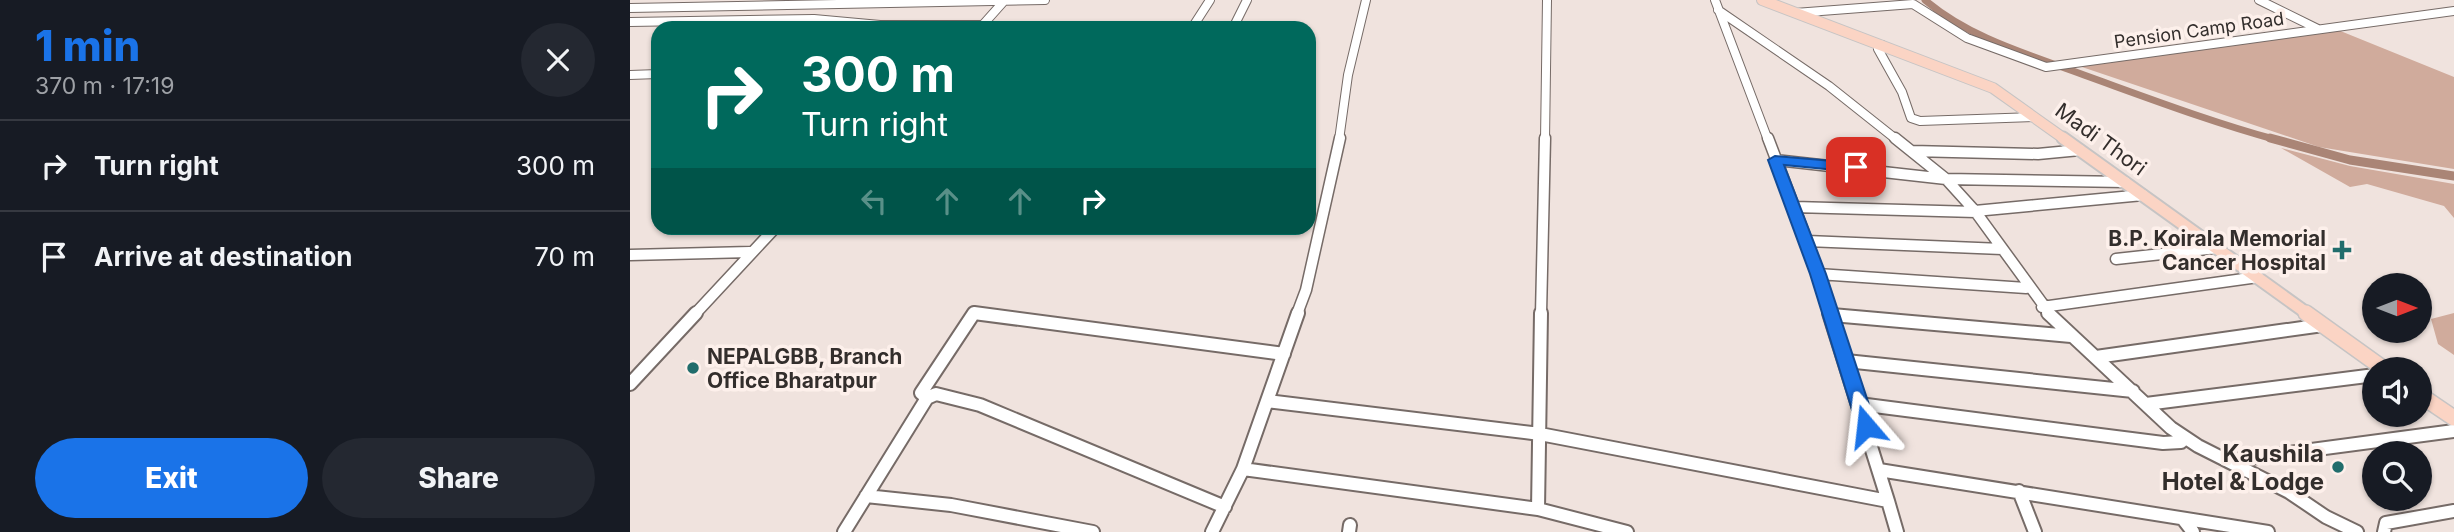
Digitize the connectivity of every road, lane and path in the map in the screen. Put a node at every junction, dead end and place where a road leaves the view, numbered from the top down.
1 (1004, 0) edge
2 (1045, 0) edge
3 (1210, 0) edge
4 (1247, 0) edge
5 (1366, 0) edge
6 (1547, 0) edge
7 (1715, 0) edge
8 (1762, 0) edge
9 (2259, 0) edge
10 (1912, 2) edge
11 (1830, 4) edge
12 (630, 8) edge
13 (1718, 10) junction
14 (2454, 11) edge
15 (1795, 13) junction
16 (691, 21) edge
17 (836, 21) edge
18 (986, 21) edge
19 (1196, 21) edge
20 (1236, 21) edge
21 (630, 22) edge
22 (651, 22) edge
23 (2318, 29) junction
24 (1882, 45) junction
25 (651, 74) edge
26 (630, 75) edge
27 (2034, 117) junction
28 (2080, 150) junction
29 (1912, 151) junction
30 (1775, 160) junction
31 (1946, 179) junction
32 (2125, 182) junction
33 (2143, 195) junction
34 (1794, 207) junction
35 (1976, 212) junction
36 (768, 235) edge
37 (1807, 241) junction
38 (2217, 248) junction
39 (2002, 250) junction
40 (750, 252) junction
41 (630, 255) edge
42 (2116, 258) dead end
43 (1818, 274) junction
44 (2258, 277) junction
45 (2025, 288) junction
46 (2042, 307) junction
47 (1832, 315) junction
48 (2323, 325) junction
49 (2071, 336) junction
50 (1284, 354) junction
51 (2096, 357) junction
52 (2367, 357) edge
53 (1846, 361) junction
54 (2362, 377) edge
55 (630, 384) edge
56 (2133, 391) junction
57 (928, 398) junction
58 (1267, 401) junction
59 (2432, 403) edge
60 (1859, 404) junction
61 (2146, 404) junction
62 (2454, 418) edge
63 (2454, 431) edge
64 (1540, 434) junction
65 (2185, 438) junction
66 (2228, 461) junction
67 (1243, 469) junction
68 (1879, 470) junction
69 (2019, 491) junction
70 (866, 496) junction
71 (1888, 500) junction
72 (1225, 507) junction
73 (1538, 509) junction
74 (2454, 511) edge
75 (2183, 519) junction
76 (844, 532) edge
77 (1093, 532) edge
78 (1212, 532) edge
79 (1627, 532) edge
80 (1896, 532) edge
81 (2035, 532) edge
82 (2193, 532) edge
83 (2268, 532) edge
84 (2357, 532) edge
85 (2384, 532) edge

1 - 2 street
1 - 12 street
1 - 18 street
3 - 19 street
4 - 20 street
5 - 50 street
6 - 64 street
7 - 13 street
8 - 15 main road, Madi Thori
9 - 23 street
10 - 11 street
10 - 23 street, Pension Camp Road
11 - 15 street
13 - 29 street
13 - 30 street
14 - 23 street, Pension Camp Road
15 - 24 main road, Madi Thori
16 - 17 street
21 - 22 street
24 - 27 main road, Madi Thori
24 - 27 street
25 - 26 street
27 - 28 main road, Madi Thori
28 - 29 street
28 - 32 main road, Madi Thori
29 - 31 street
30 - 31 street
30 - 34 street
31 - 32 street
31 - 35 street
32 - 33 main road, Madi Thori
33 - 35 street
33 - 38 main road, Madi Thori
34 - 35 street
34 - 37 street
35 - 39 street
36 - 40 street
37 - 39 street
37 - 43 street
38 - 42 street
38 - 44 main road, Madi Thori
39 - 45 street
40 - 41 street
40 - 55 street
43 - 45 street
43 - 47 street
44 - 46 street
44 - 48 main road, Madi Thori
45 - 46 street
46 - 49 street
47 - 49 street
47 - 53 street
48 - 51 street
48 - 52 main road, Madi Thori
49 - 51 street
50 - 57 street
50 - 58 street
51 - 56 street
53 - 56 street
53 - 60 street
54 - 61 street
56 - 61 street
57 - 70 street
57 - 72 street
58 - 64 street
58 - 67 street
59 - 62 main road
60 - 65 street
60 - 68 street
61 - 65 street
63 - 66 street
64 - 71 street
64 - 73 street
65 - 66 street
66 - 84 street
67 - 72 street
67 - 73 street
68 - 69 street
68 - 71 street
69 - 75 street
69 - 81 street
70 - 76 street
70 - 77 street
71 - 80 street
72 - 78 street
73 - 79 street
74 - 85 street
75 - 82 street
75 - 83 street

